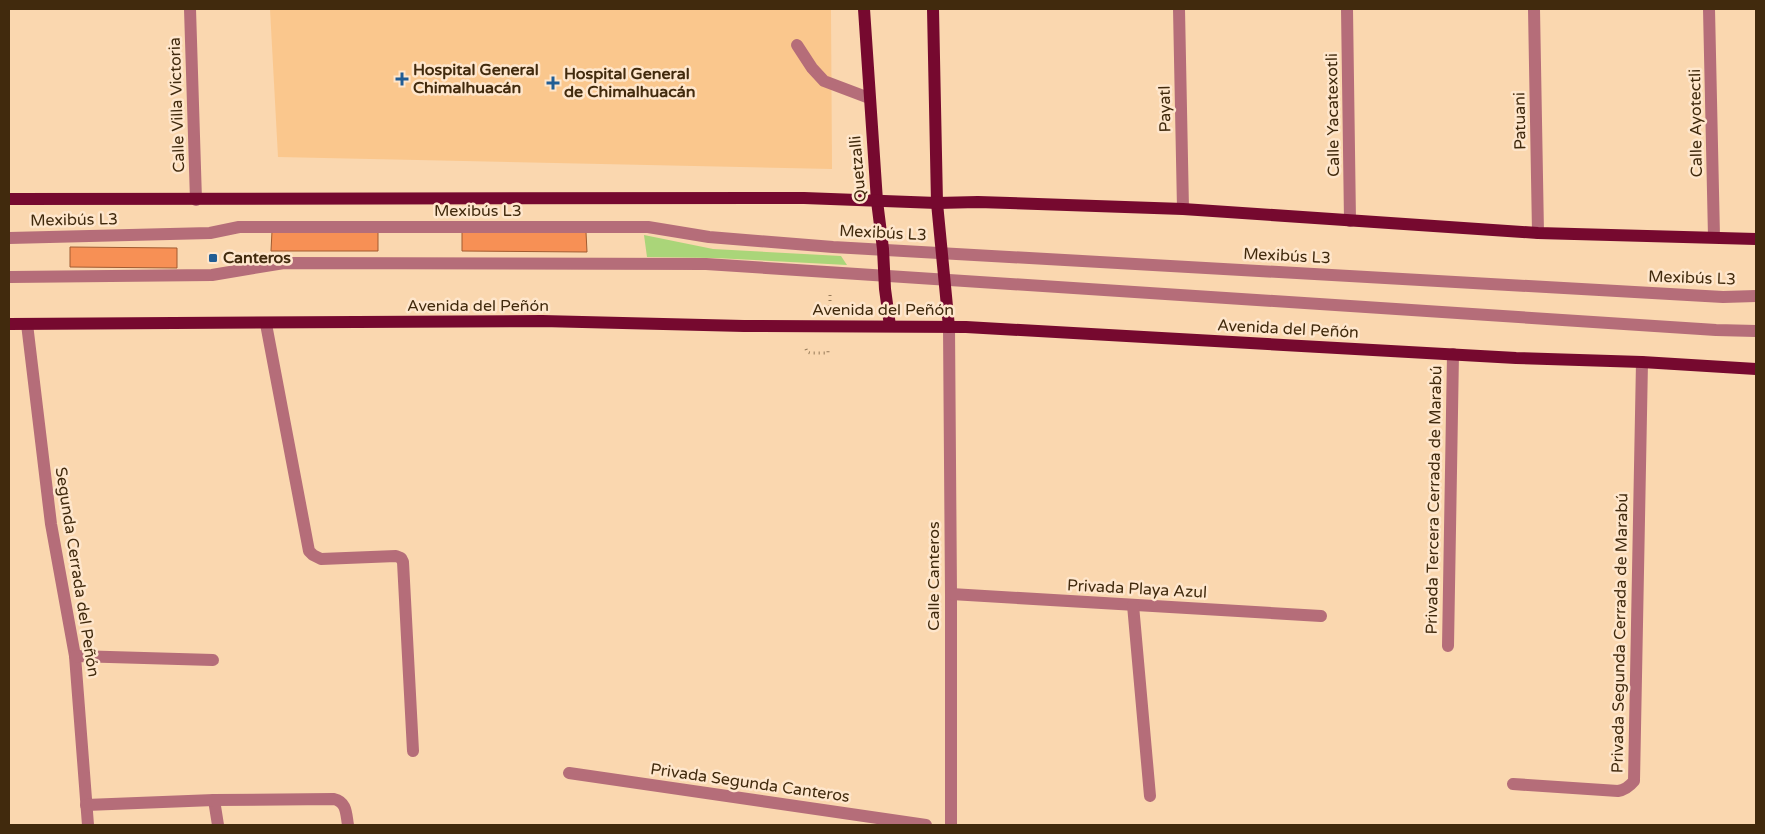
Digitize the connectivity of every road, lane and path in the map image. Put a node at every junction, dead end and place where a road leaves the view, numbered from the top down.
1 (190, 9) edge
2 (864, 9) edge
3 (933, 9) edge
4 (1179, 9) edge
5 (1348, 9) edge
6 (1534, 9) edge
7 (1709, 9) edge
8 (797, 45) dead end
9 (869, 98) junction
10 (9, 199) edge
11 (196, 200) junction
12 (877, 201) junction
13 (937, 203) junction
14 (1183, 209) junction
15 (1350, 221) junction
16 (1538, 233) junction
17 (1714, 237) junction
18 (9, 238) edge
19 (1756, 239) edge
20 (883, 249) junction
21 (942, 253) junction
22 (9, 277) edge
23 (885, 277) junction
24 (945, 280) junction
25 (1756, 296) edge
26 (9, 324) edge
27 (27, 324) junction
28 (266, 324) junction
29 (890, 326) junction
30 (949, 327) junction
31 (1756, 331) edge
32 (806, 349) dead end
33 (828, 353) dead end
34 (1453, 354) junction
35 (1642, 362) junction
36 (1756, 369) edge
37 (951, 594) junction
38 (1133, 605) junction
39 (1321, 616) dead end
40 (1448, 646) dead end
41 (75, 656) junction
42 (212, 660) dead end
43 (413, 751) dead end
44 (569, 773) dead end
45 (1513, 784) dead end
46 (1150, 796) dead end
47 (214, 800) junction
48 (86, 805) junction
49 (88, 825) edge
50 (218, 825) edge
51 (348, 825) edge
52 (926, 825) edge
53 (951, 825) edge

1 - 11 street, Calle Villa Victoria
2 - 9 main road, Quetzalli
3 - 13 main road
4 - 14 street, Payatl
5 - 15 street, Calle Yacatexotli
6 - 16 street, Patuani
7 - 17 street, Calle Ayotectli
8 - 9 street
9 - 12 main road, Quetzalli
10 - 11 main road
11 - 12 main road
12 - 13 main road
12 - 20 main road, Quetzalli
13 - 14 main road
13 - 21 main road
14 - 15 main road
15 - 16 main road
16 - 17 main road
17 - 19 main road
18 - 20 street, Mexibús L3
20 - 21 street, Mexibús L3
20 - 23 main road, Quetzalli
21 - 24 main road
21 - 25 street, Mexibús L3
22 - 23 street
23 - 24 street
23 - 29 main road, Quetzalli
24 - 30 main road
24 - 31 street
26 - 27 main road, Avenida del Peñón
27 - 28 main road, Avenida del Peñón
27 - 41 street, Segunda Cerrada del Peñón
28 - 29 main road, Avenida del Peñón
28 - 43 street
29 - 30 main road, Avenida del Peñón
30 - 34 main road, Avenida del Peñón
30 - 37 street, Calle Canteros
32 - 33 path
34 - 35 main road, Avenida del Peñón
34 - 40 street, Privada Tercera Cerrada de Marabú
35 - 36 main road, Avenida del Peñón
35 - 45 street, Privada Segunda Cerrada de Marabú
37 - 38 street, Privada Playa Azul
37 - 53 street, Calle Canteros
38 - 39 street, Privada Playa Azul
38 - 46 street
41 - 42 street
41 - 48 street, Segunda Cerrada del Peñón
44 - 52 street, Privada Segunda Canteros
47 - 48 street
47 - 50 street
47 - 51 street
48 - 49 street, Segunda Cerrada del Peñón

